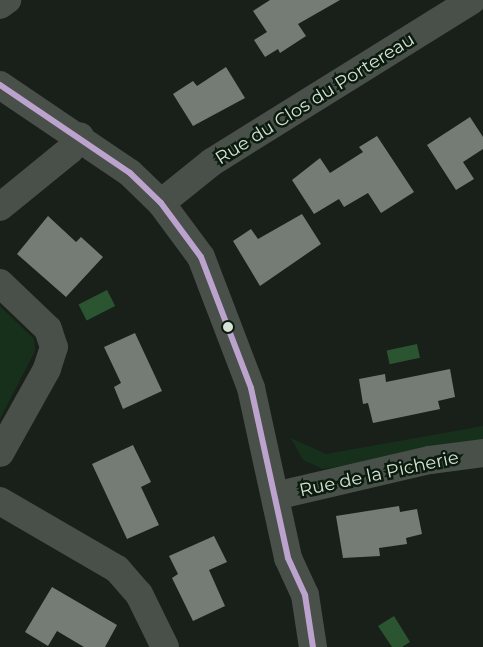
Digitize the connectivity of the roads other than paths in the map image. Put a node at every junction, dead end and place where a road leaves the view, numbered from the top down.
1 (7, 0) edge
2 (472, 0) edge
3 (0, 5) edge
4 (0, 85) edge
5 (80, 136) junction
6 (161, 203) junction
7 (0, 206) edge
8 (0, 283) edge
9 (0, 453) edge
10 (483, 453) edge
11 (275, 496) junction
12 (0, 501) edge
13 (165, 647) edge
14 (313, 647) edge

1 - 3 street
2 - 6 street, Rue du Clos du Portereau
4 - 5 street
5 - 6 street
5 - 7 street
6 - 11 street
8 - 9 street
10 - 11 street, Rue de la Picherie
11 - 14 street
12 - 13 street

